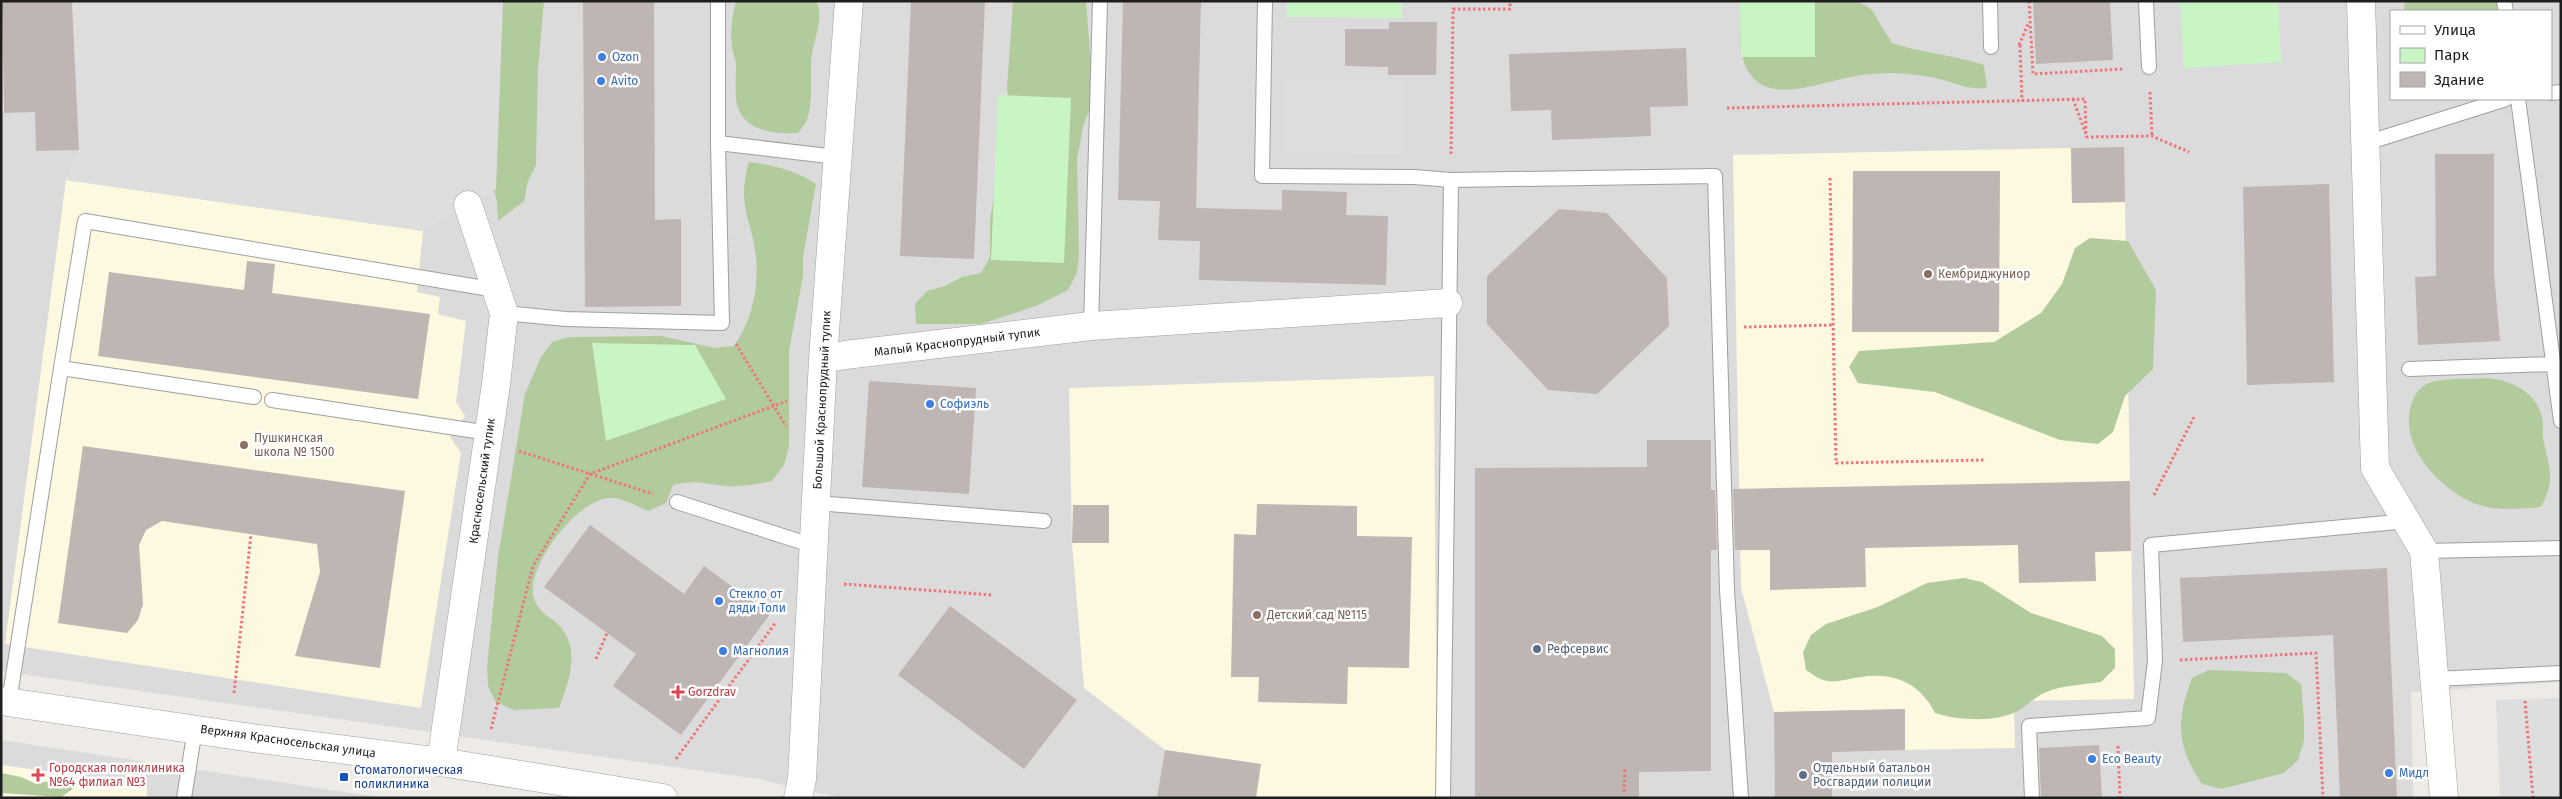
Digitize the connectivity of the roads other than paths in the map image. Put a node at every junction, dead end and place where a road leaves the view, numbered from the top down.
1 (718, 1) edge
2 (848, 1) edge
3 (1100, 1) edge
4 (1265, 1) edge
5 (1990, 1) edge
6 (2146, 1) edge
7 (2361, 1) edge
8 (1991, 47) dead end
9 (2149, 68) road end
10 (2503, 100) edge
11 (2518, 100) edge
12 (718, 143) junction
13 (2366, 144) junction
14 (837, 157) junction
15 (1451, 180) junction
16 (468, 205) dead end
17 (500, 302) junction
18 (1448, 303) junction
19 (1092, 326) junction
20 (823, 360) junction
21 (2552, 364) junction
22 (61, 368) junction
23 (2410, 369) dead end
24 (254, 398) dead end
25 (272, 400) dead end
26 (2561, 421) edge
27 (489, 433) junction
28 (677, 502) road end
29 (816, 503) junction
30 (1044, 521) dead end
31 (2408, 521) junction
32 (814, 546) junction
33 (2561, 548) edge
34 (2424, 551) junction
35 (2561, 673) edge
36 (2434, 679) junction
37 (5, 701) edge
38 (195, 729) junction
39 (442, 762) junction
40 (558, 789) edge
41 (184, 798) edge
42 (663, 798) edge
43 (798, 798) edge
44 (1443, 798) edge
45 (1741, 798) edge
46 (2032, 798) edge
47 (2444, 798) edge

1 - 12 lane
2 - 14 street, Большой Краснопрудный тупик
3 - 19 lane
4 - 15 lane
5 - 8 lane
6 - 9 lane
7 - 13 street
10 - 13 lane
11 - 21 lane
12 - 14 lane
12 - 17 lane
13 - 31 street
14 - 20 street, Большой Краснопрудный тупик
15 - 18 lane
15 - 45 lane
16 - 17 street, Красносельский тупик
17 - 22 lane
17 - 27 street, Красносельский тупик
18 - 19 street, Малый Краснопрудный тупик
18 - 44 lane
19 - 20 street, Малый Краснопрудный тупик
20 - 29 street, Большой Краснопрудный тупик
21 - 23 lane
21 - 26 lane
22 - 24 lane
22 - 37 lane
25 - 27 lane
27 - 39 street, Красносельский тупик
28 - 32 lane
29 - 30 lane
29 - 32 street, Большой Краснопрудный тупик
31 - 34 street
31 - 46 lane
32 - 43 street, Большой Краснопрудный тупик
33 - 34 lane
34 - 36 street
35 - 36 lane
36 - 47 street
37 - 38 street, Верхняя Красносельская улица
38 - 39 street, Верхняя Красносельская улица
38 - 41 lane
39 - 40 street, Верхняя Красносельская улица
40 - 42 street, Верхняя Красносельская улица

